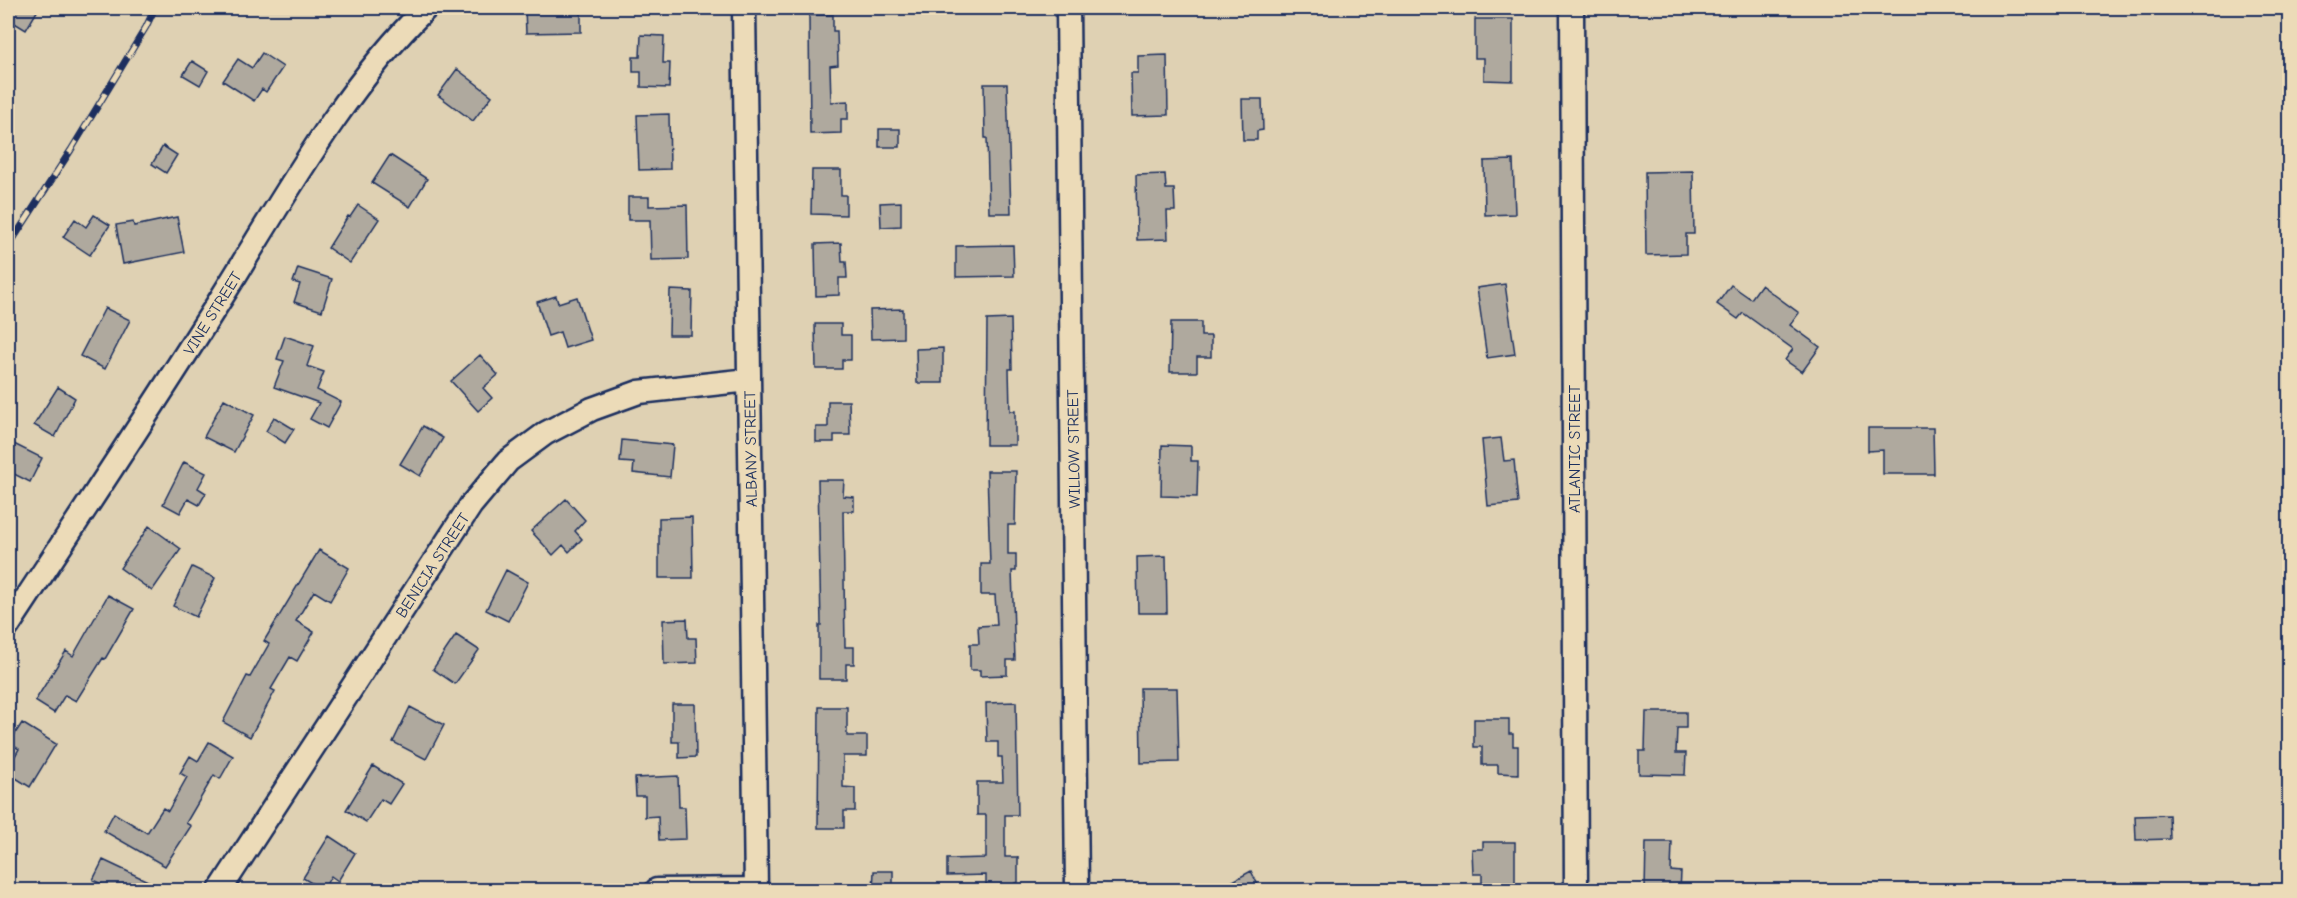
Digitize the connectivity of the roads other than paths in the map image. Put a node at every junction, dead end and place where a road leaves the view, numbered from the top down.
1 (426, 8) edge
2 (744, 8) edge
3 (1068, 8) edge
4 (1572, 8) edge
5 (749, 380) junction
6 (8, 626) edge
7 (756, 890) edge
8 (220, 891) edge
9 (657, 891) edge
10 (1077, 891) edge
11 (1576, 891) edge

1 - 6 street, VINE STREET
2 - 5 street, ALBANY STREET
3 - 10 street, WILLOW STREET
4 - 11 street, ATLANTIC STREET
5 - 7 street, ALBANY STREET
5 - 8 street, BENICIA STREET
7 - 9 street

